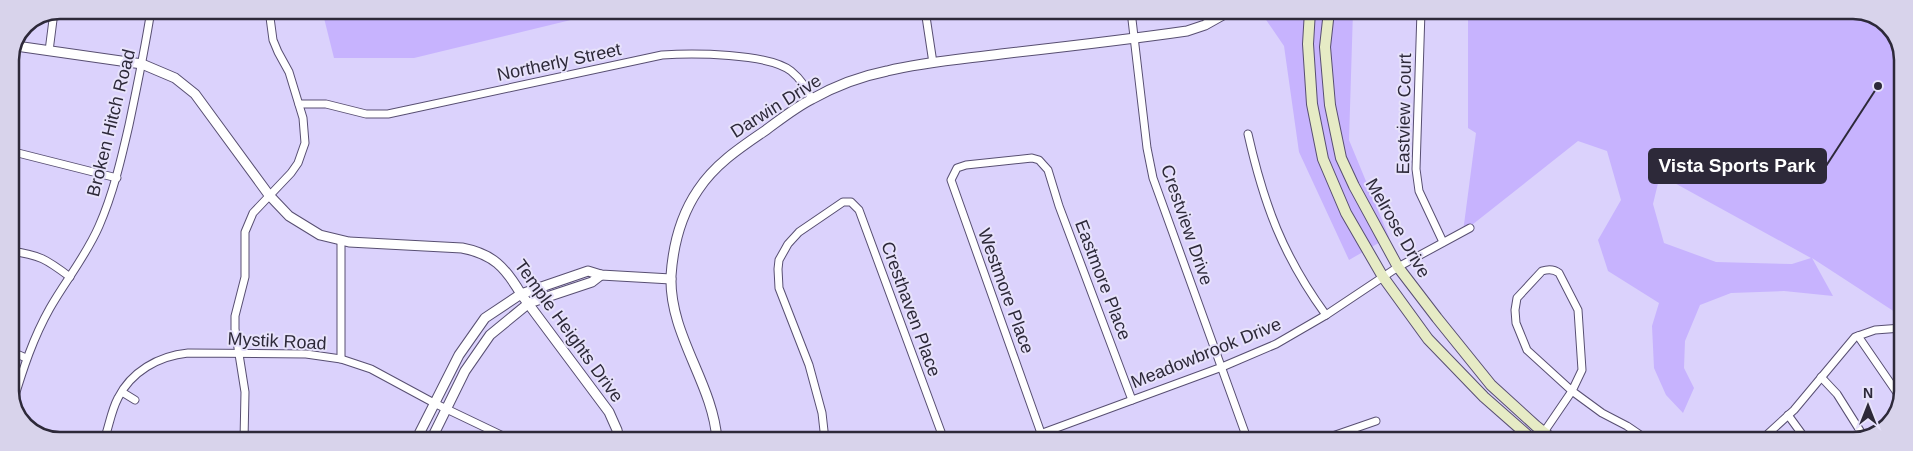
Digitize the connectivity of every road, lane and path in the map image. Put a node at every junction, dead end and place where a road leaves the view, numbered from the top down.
1 (150, 19) edge
2 (270, 19) edge
3 (926, 19) edge
4 (1132, 19) edge
5 (1215, 19) edge
6 (1310, 19) edge
7 (1328, 19) edge
8 (1421, 19) edge
9 (53, 20) edge
10 (1133, 38) junction
11 (21, 47) edge
12 (49, 51) junction
13 (933, 63) junction
14 (142, 64) junction
15 (812, 99) junction
16 (299, 104) junction
17 (1248, 134) dead end
18 (19, 153) edge
19 (1048, 170) joint
20 (117, 178) junction
21 (269, 195) junction
22 (1470, 228) dead end
23 (341, 240) junction
24 (1443, 242) junction
25 (19, 252) edge
26 (1398, 267) junction
27 (601, 276) junction
28 (70, 277) junction
29 (1383, 277) junction
30 (671, 279) junction
31 (522, 294) junction
32 (529, 304) junction
33 (1326, 315) junction
34 (1894, 329) edge
35 (1858, 336) junction
36 (239, 353) junction
37 (19, 355) edge
38 (26, 358) junction
39 (341, 359) junction
40 (1222, 367) junction
41 (1821, 378) junction
42 (19, 382) edge
43 (1894, 388) edge
44 (1572, 391) junction
45 (122, 392) junction
46 (135, 400) dead end
47 (1132, 400) junction
48 (434, 403) junction
49 (446, 409) junction
50 (1788, 415) junction
51 (1376, 421) dead end
52 (1860, 431) edge
53 (107, 432) edge
54 (244, 432) edge
55 (420, 432) edge
56 (435, 432) edge
57 (495, 432) edge
58 (617, 432) edge
59 (716, 432) edge
60 (824, 432) edge
61 (941, 432) edge
62 (1042, 432) edge
63 (1045, 432) edge
64 (1245, 432) edge
65 (1344, 432) edge
66 (1524, 432) edge
67 (1544, 432) joint
68 (1636, 432) edge
69 (1770, 432) edge
70 (1800, 432) edge

1 - 14 street, Broken Hitch Road
2 - 16 street
3 - 13 street
4 - 10 street, Crestview Drive
5 - 10 street, Darwin Drive
6 - 29 main road, Melrose Drive
7 - 26 main road, Melrose Drive
8 - 24 street, Eastview Court
9 - 12 street
10 - 13 street, Darwin Drive
10 - 40 street, Crestview Drive
11 - 12 street, Temple Heights Drive
12 - 14 street, Temple Heights Drive
13 - 15 street, Darwin Drive
14 - 20 street, Broken Hitch Road
14 - 21 street, Temple Heights Drive
15 - 16 street, Northerly Street
15 - 30 street, Darwin Drive
16 - 21 street
17 - 33 street
18 - 20 street
19 - 47 street, Eastmore Place
19 - 62 street, Westmore Place
20 - 28 street, Broken Hitch Road
21 - 23 street, Temple Heights Drive
21 - 36 street
22 - 24 street, Meadowbrook Drive
23 - 31 street, Temple Heights Drive
23 - 39 street
24 - 26 street, Meadowbrook Drive
25 - 28 street
26 - 29 street, Meadowbrook Drive
26 - 67 main road, Melrose Drive
27 - 30 street
27 - 31 street
27 - 32 street
28 - 38 street, Broken Hitch Road
29 - 33 street, Meadowbrook Drive
29 - 66 main road, Melrose Drive
30 - 59 street, Darwin Drive
31 - 32 street, Temple Heights Drive
31 - 48 street
32 - 49 street
32 - 58 street, Temple Heights Drive
33 - 40 street, Meadowbrook Drive
34 - 35 street
35 - 41 street
35 - 43 street
36 - 39 street, Mystik Road
36 - 45 street, Mystik Road
36 - 54 street
37 - 38 street
38 - 42 street, Broken Hitch Road
39 - 48 street, Mystik Road
40 - 47 street, Meadowbrook Drive
40 - 64 street, Crestview Drive
41 - 50 street
41 - 52 street
44 - 44 street
44 - 67 street
44 - 68 street
45 - 46 street
45 - 53 street, Mystik Road
47 - 63 street, Meadowbrook Drive
48 - 49 street, Mystik Road
48 - 55 street
49 - 56 street
49 - 57 street, Mystik Road
50 - 69 street
50 - 70 street
51 - 65 street
60 - 61 street, Cresthaven Place

